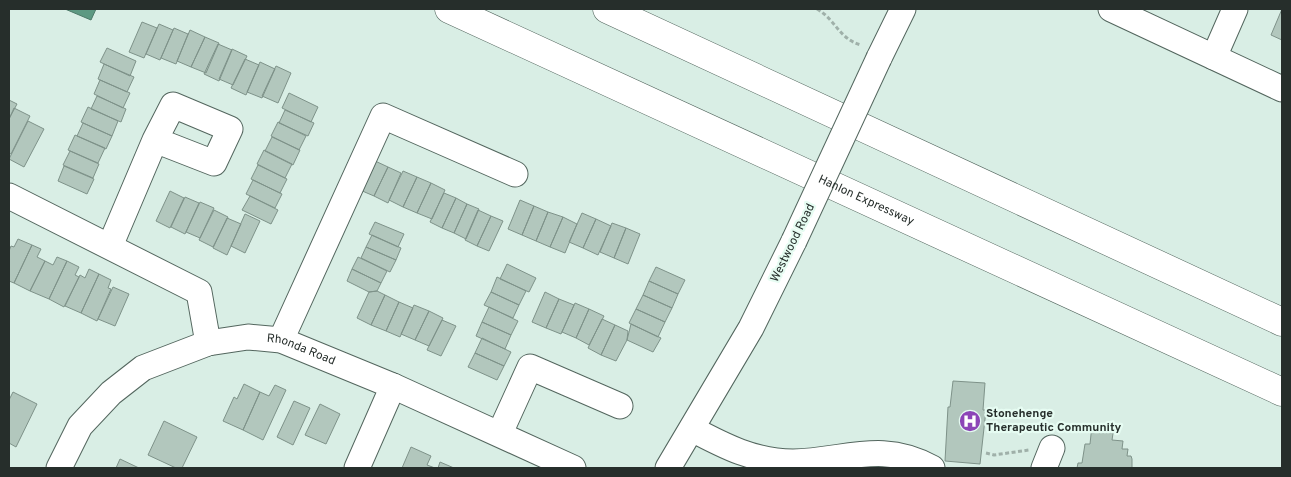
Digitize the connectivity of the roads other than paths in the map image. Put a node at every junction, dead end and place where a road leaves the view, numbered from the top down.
1 (449, 9) edge
2 (608, 9) edge
3 (903, 9) edge
4 (1111, 9) edge
5 (1235, 9) edge
6 (1214, 57) junction
7 (1282, 89) edge
8 (155, 140) dead end
9 (515, 174) dead end
10 (9, 196) edge
11 (110, 246) junction
12 (1282, 322) edge
13 (281, 340) junction
14 (208, 343) junction
15 (393, 386) junction
16 (1282, 392) edge
17 (620, 406) dead end
18 (692, 429) junction
19 (500, 434) junction
20 (59, 468) edge
21 (357, 468) edge
22 (574, 468) edge
23 (668, 468) edge
24 (932, 468) edge

1 - 16 highway, Hanlon Expressway
2 - 12 highway
3 - 18 street, Westwood Road, bridge
4 - 6 street
5 - 6 street
6 - 7 street
8 - 11 street
9 - 13 street
10 - 11 street
11 - 14 street
13 - 14 street, Rhonda Road
13 - 15 street, Rhonda Road
14 - 20 street, Rhonda Road
15 - 19 street, Rhonda Road
15 - 21 street
17 - 19 street
18 - 23 street, Westwood Road
18 - 24 street
19 - 22 street, Rhonda Road

